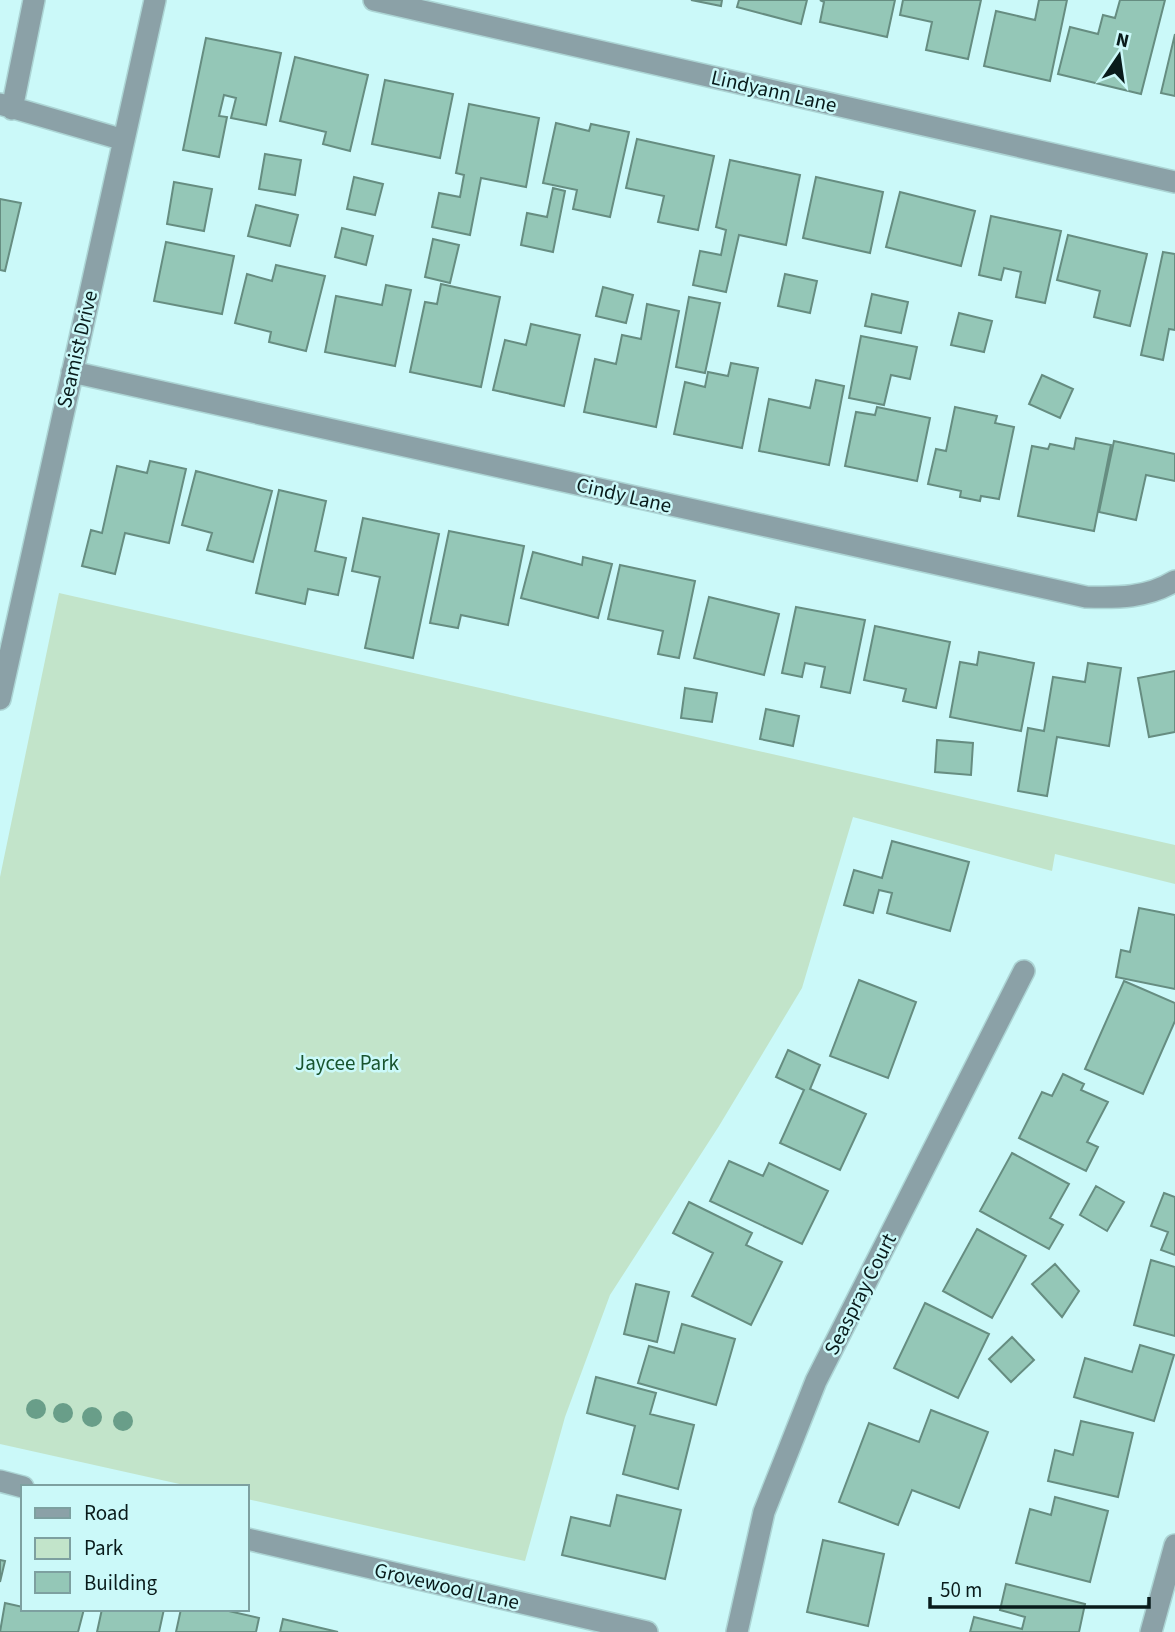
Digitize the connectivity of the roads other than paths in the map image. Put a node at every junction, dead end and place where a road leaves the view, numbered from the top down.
1 (34, 0) edge
2 (155, 0) edge
3 (374, 0) edge
4 (6, 107) edge
5 (124, 140) junction
6 (1175, 182) edge
7 (72, 372) junction
8 (1175, 581) edge
9 (0, 699) edge
10 (1024, 971) dead end
11 (0, 1481) edge
12 (21, 1486) edge
13 (248, 1539) edge
14 (1175, 1545) edge
15 (647, 1632) edge
16 (737, 1632) edge
17 (1151, 1632) edge

1 - 4 street
2 - 5 street, Seamist Drive
3 - 6 street, Lindyann Lane
4 - 5 street
5 - 7 street, Seamist Drive
7 - 8 street, Cindy Lane
7 - 9 street, Seamist Drive
10 - 16 street, Seaspray Court
11 - 12 street
13 - 15 street, Grovewood Lane
14 - 17 street

